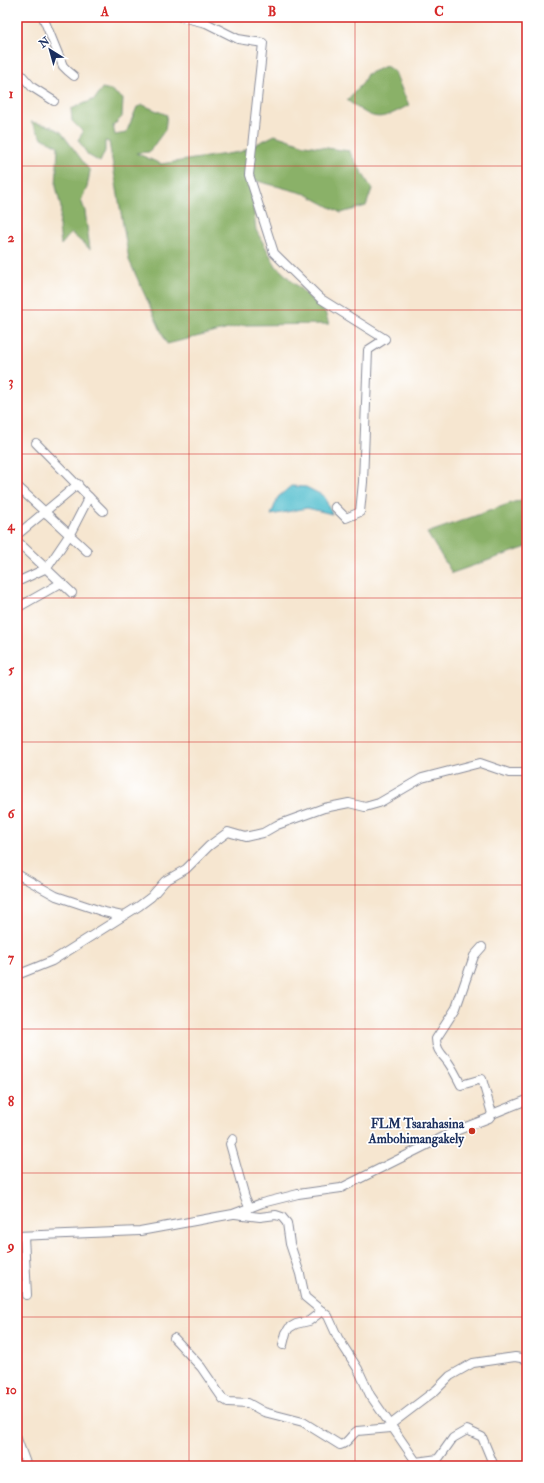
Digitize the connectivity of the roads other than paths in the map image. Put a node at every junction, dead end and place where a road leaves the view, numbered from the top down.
1 (43, 17) edge
2 (181, 17) edge
3 (17, 70) edge
4 (74, 76) dead end
5 (54, 101) dead end
6 (36, 443) dead end
7 (78, 484) junction
8 (17, 486) edge
9 (89, 497) junction
10 (335, 507) dead end
11 (44, 512) junction
12 (104, 512) dead end
13 (70, 534) junction
14 (17, 535) edge
15 (17, 541) edge
16 (87, 551) dead end
17 (47, 568) junction
18 (17, 582) edge
19 (61, 583) junction
20 (72, 593) dead end
21 (17, 608) edge
22 (527, 773) edge
23 (17, 874) edge
24 (122, 916) junction
25 (482, 947) dead end
26 (17, 975) edge
27 (527, 1100) edge
28 (492, 1114) junction
29 (233, 1139) dead end
30 (250, 1208) junction
31 (233, 1214) junction
32 (20, 1236) edge
33 (27, 1295) dead end
34 (322, 1311) junction
35 (174, 1338) dead end
36 (283, 1345) dead end
37 (527, 1359) edge
38 (391, 1426) junction
39 (17, 1439) edge
40 (417, 1464) edge
41 (27, 1466) edge
42 (494, 1466) edge

1 - 4 street
2 - 10 street
3 - 5 street
6 - 7 street
7 - 9 street
7 - 11 street
8 - 11 street
9 - 12 street
9 - 13 street
11 - 13 street
11 - 14 street
13 - 16 street
13 - 17 street
15 - 17 street
17 - 18 street
17 - 19 street
19 - 20 street
19 - 21 street
22 - 24 street
23 - 24 street
24 - 26 street
25 - 28 street
27 - 28 street
28 - 30 street
29 - 30 street
30 - 31 street
31 - 32 street
31 - 34 street
32 - 33 street
34 - 36 street
34 - 38 street
35 - 38 street
37 - 38 street
38 - 40 street
39 - 41 street
40 - 42 street

